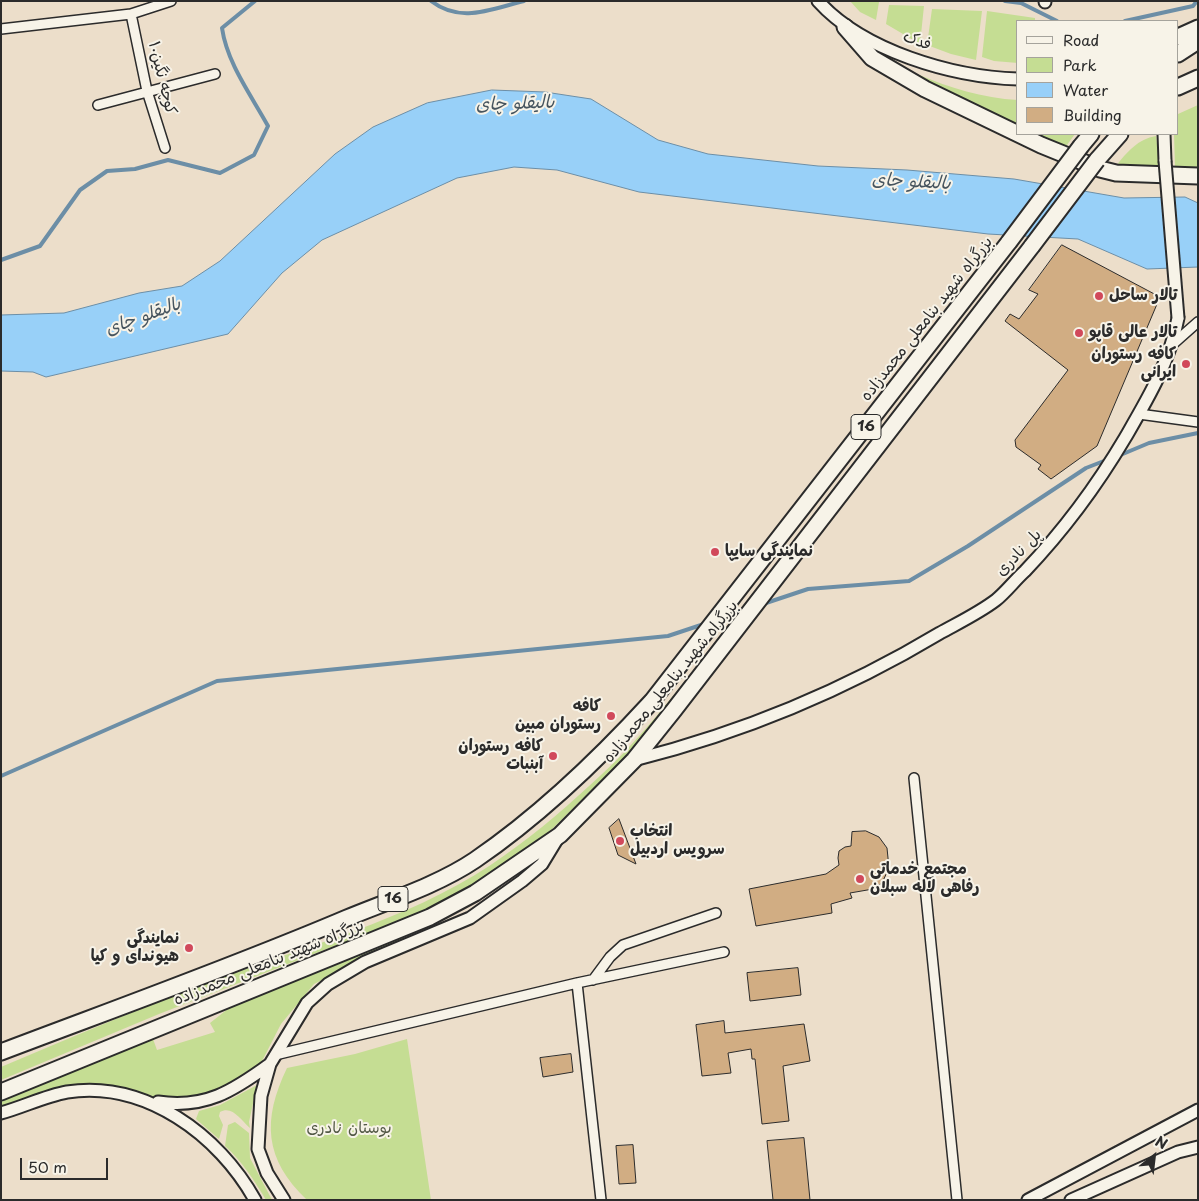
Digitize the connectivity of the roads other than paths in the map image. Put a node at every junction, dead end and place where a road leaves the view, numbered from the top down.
1 (171, 1) edge
2 (818, 1) edge
3 (131, 14) junction
4 (845, 27) junction
5 (1198, 28) edge
6 (1, 30) edge
7 (1179, 37) edge
8 (1198, 41) edge
9 (1198, 47) edge
10 (1179, 54) edge
11 (1179, 55) edge
12 (215, 74) dead end
13 (1198, 78) edge
14 (1016, 79) edge
15 (1179, 87) edge
16 (1198, 90) edge
17 (147, 91) junction
18 (1179, 91) edge
19 (98, 105) dead end
20 (1016, 133) edge
21 (1020, 135) edge
22 (1090, 135) edge
23 (1119, 135) edge
24 (1164, 135) edge
25 (165, 148) dead end
26 (1198, 176) edge
27 (1198, 322) edge
28 (1173, 344) junction
29 (1139, 414) junction
30 (1198, 422) edge
31 (634, 760) junction
32 (914, 778) dead end
33 (560, 835) junction
34 (716, 913) dead end
35 (724, 952) dead end
36 (593, 980) junction
37 (576, 983) junction
38 (1, 1052) edge
39 (272, 1060) junction
40 (1, 1092) edge
41 (141, 1100) junction
42 (1198, 1110) edge
43 (1, 1113) edge
44 (1198, 1147) edge
45 (1041, 1197) edge
46 (256, 1200) edge
47 (284, 1200) edge
48 (601, 1200) edge
49 (957, 1200) edge
50 (1028, 1200) edge
51 (1071, 1200) edge

1 - 3 street
2 - 4 street, فدک
3 - 6 street
3 - 17 street, کوچه نگین۱۰
4 - 14 street, فدک
4 - 20 highway
5 - 7 highway
8 - 10 highway
9 - 11 highway
12 - 17 street
13 - 15 highway
16 - 18 highway
17 - 19 street
17 - 25 street, کوچه نگین۱۰
21 - 26 highway
22 - 38 highway, بزرگراه شهید بنامعلی محمدزاده / 16, bridge
23 - 31 highway, بزرگراه شهید بنامعلی محمدزاده / 16, bridge
24 - 28 street, پل نادری, bridge
27 - 28 street
28 - 29 street, پل نادری
29 - 30 street
29 - 31 street, پل نادری
31 - 33 highway, بزرگراه شهید بنامعلی محمدزاده / 16
32 - 49 street
33 - 39 street
33 - 40 highway, بزرگراه شهید بنامعلی محمدزاده / 16
34 - 36 street
35 - 36 street
36 - 37 street
37 - 39 street
37 - 48 street
39 - 41 street
39 - 47 street
41 - 43 street
41 - 46 street
42 - 45 street
44 - 51 street
45 - 50 street

